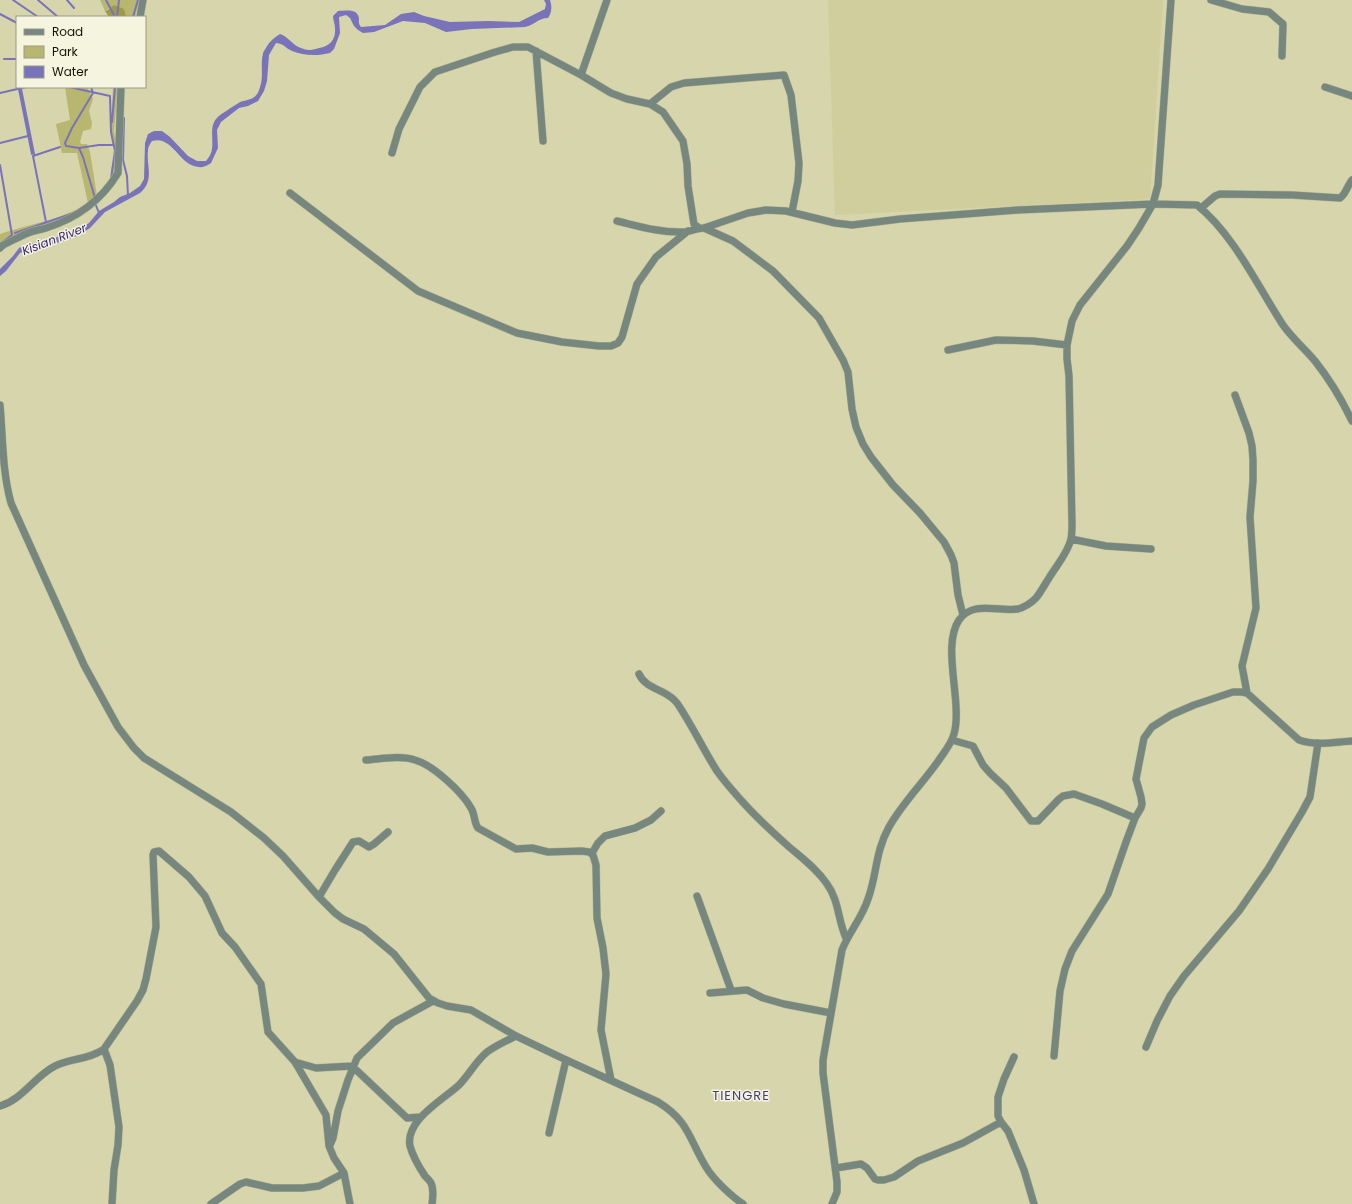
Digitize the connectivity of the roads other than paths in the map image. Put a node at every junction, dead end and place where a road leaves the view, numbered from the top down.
1 (143, 0) edge
2 (608, 0) edge
3 (1171, 0) edge
4 (1211, 0) edge
5 (140, 16) edge
6 (536, 51) junction
7 (1282, 56) dead end
8 (581, 75) junction
9 (1325, 87) dead end
10 (121, 88) edge
11 (1352, 96) edge
12 (650, 104) junction
13 (543, 141) dead end
14 (392, 154) dead end
15 (1352, 180) edge
16 (290, 193) dead end
17 (1153, 204) junction
18 (1201, 208) junction
19 (792, 212) junction
20 (618, 221) dead end
21 (701, 228) junction
22 (688, 231) junction
23 (0, 248) edge
24 (1067, 345) junction
25 (948, 350) dead end
26 (1235, 395) dead end
27 (0, 405) edge
28 (1352, 421) edge
29 (1071, 539) junction
30 (1152, 549) dead end
31 (963, 615) junction
32 (639, 674) dead end
33 (1247, 693) junction
34 (952, 740) junction
35 (1352, 741) edge
36 (1318, 743) junction
37 (366, 760) dead end
38 (661, 811) dead end
39 (1135, 818) junction
40 (388, 832) dead end
41 (592, 853) junction
42 (697, 896) dead end
43 (319, 897) junction
44 (846, 938) junction
45 (731, 990) junction
46 (710, 993) dead end
47 (433, 1001) junction
48 (831, 1013) junction
49 (516, 1036) junction
50 (1146, 1047) dead end
51 (104, 1049) junction
52 (1054, 1056) dead end
53 (1014, 1057) dead end
54 (566, 1060) junction
55 (295, 1062) junction
56 (352, 1066) junction
57 (611, 1080) junction
58 (0, 1106) edge
59 (420, 1117) junction
60 (1001, 1122) junction
61 (549, 1133) dead end
62 (329, 1146) junction
63 (836, 1168) junction
64 (344, 1173) junction
65 (112, 1204) edge
66 (211, 1204) edge
67 (350, 1204) edge
68 (432, 1204) edge
69 (743, 1204) edge
70 (832, 1204) edge
71 (1034, 1204) edge

1 - 5 street
2 - 8 street
3 - 17 street
4 - 7 street
6 - 8 street
6 - 13 street
6 - 14 street
8 - 12 street
9 - 11 street
10 - 23 street
12 - 19 street
12 - 21 street
15 - 18 street
16 - 22 street
17 - 18 street
17 - 19 street
17 - 24 street
18 - 28 street
19 - 21 street
20 - 22 street
21 - 22 street
21 - 31 street
24 - 25 street
24 - 29 street
26 - 33 street
27 - 43 street
29 - 30 street
29 - 31 street
31 - 34 street
32 - 44 street
33 - 36 street
33 - 39 street
34 - 39 street
34 - 44 street
35 - 36 street
36 - 50 street
37 - 41 street
38 - 41 street
39 - 52 street
40 - 43 street
41 - 57 street
42 - 45 street
43 - 47 street
44 - 48 street
45 - 46 street
45 - 48 street
47 - 49 street
47 - 56 street
48 - 63 street
49 - 54 street
49 - 59 street
51 - 55 street
51 - 58 street
51 - 65 street
53 - 60 street
54 - 57 street
54 - 61 street
55 - 56 street
55 - 62 street
56 - 59 street
56 - 62 street
57 - 69 street
59 - 68 street
60 - 63 street
60 - 71 street
62 - 64 street
63 - 70 street
64 - 66 street
64 - 67 street

